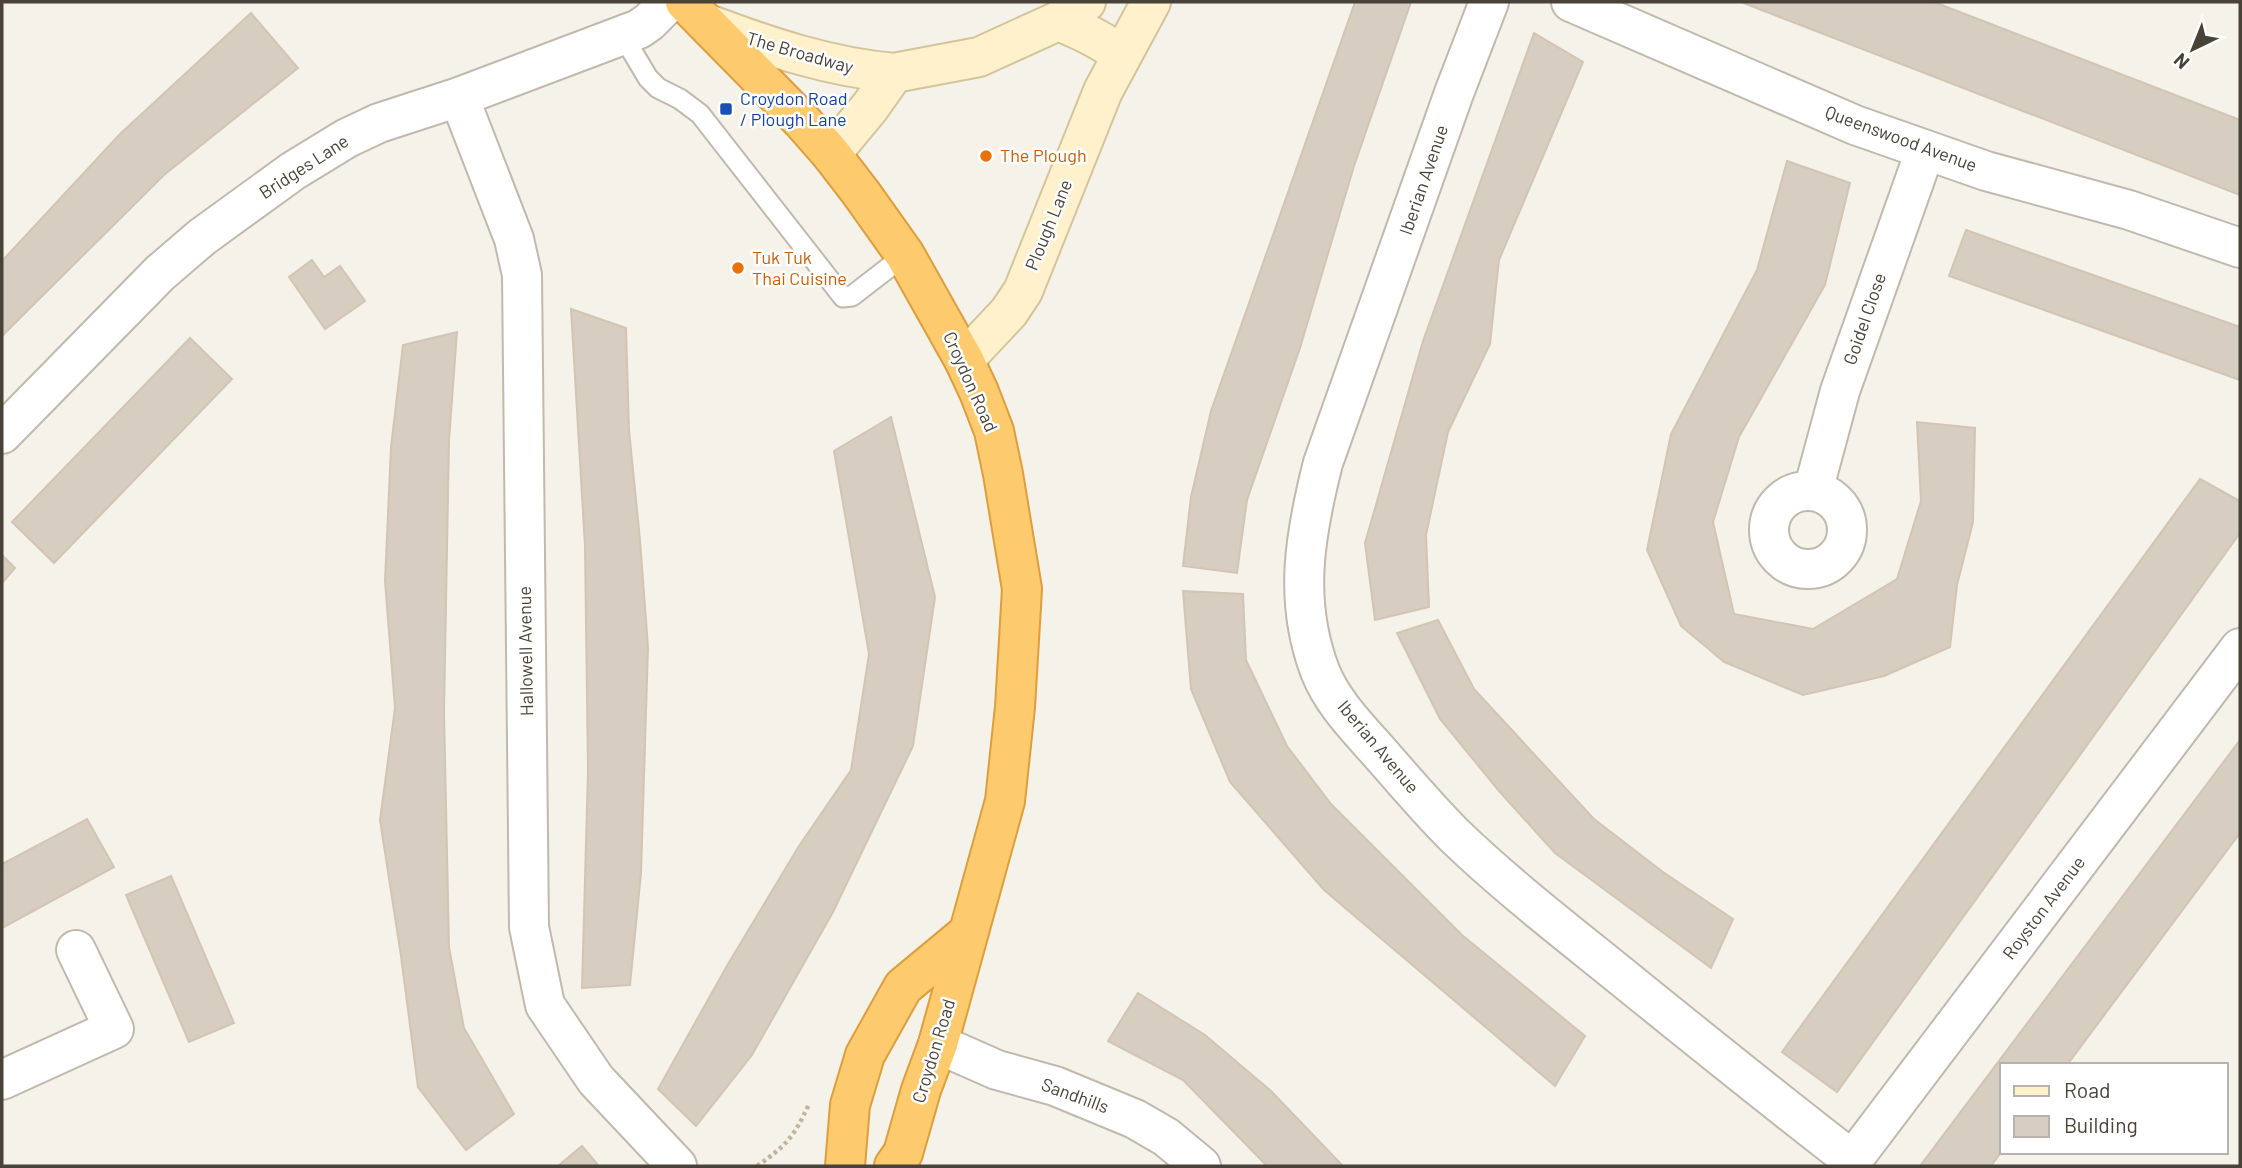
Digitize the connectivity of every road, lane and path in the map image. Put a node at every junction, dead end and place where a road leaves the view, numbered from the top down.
1 (669, 2) edge
2 (1152, 2) edge
3 (1489, 2) edge
4 (1571, 2) edge
5 (1072, 11) edge
6 (696, 13) edge
7 (623, 36) junction
8 (1122, 56) junction
9 (894, 73) junction
10 (459, 97) junction
11 (1925, 151) junction
12 (831, 154) junction
13 (2240, 248) edge
14 (905, 255) junction
15 (964, 360) junction
16 (5, 424) edge
17 (1813, 491) dead end
18 (2240, 648) edge
19 (968, 933) junction
20 (76, 950) dead end
21 (938, 1044) junction
22 (2, 1080) edge
23 (813, 1095) dead end
24 (1850, 1163) edge
25 (677, 1166) edge
26 (757, 1166) edge
27 (845, 1166) edge
28 (894, 1166) edge
29 (1201, 1166) edge

1 - 7 street, Bridges Lane
2 - 8 main road, Plough Lane
3 - 24 street, Iberian Avenue
4 - 11 street, Queenswood Avenue
5 - 8 main road, The Broadway
5 - 9 main road, The Broadway
6 - 9 main road, The Broadway
6 - 12 highway, Croydon Road
7 - 10 street, Bridges Lane
7 - 14 lane
8 - 15 main road, Plough Lane
9 - 12 main road
10 - 16 street, Bridges Lane
10 - 25 street, Hallowell Avenue
11 - 13 street, Queenswood Avenue
11 - 17 street, Goidel Close
12 - 14 highway, Croydon Road
14 - 15 highway, Croydon Road
15 - 19 highway, Croydon Road
18 - 24 street, Royston Avenue
19 - 21 highway, Croydon Road
19 - 27 highway
20 - 22 street
21 - 28 highway, Croydon Road
21 - 29 street, Sandhills
23 - 26 path

